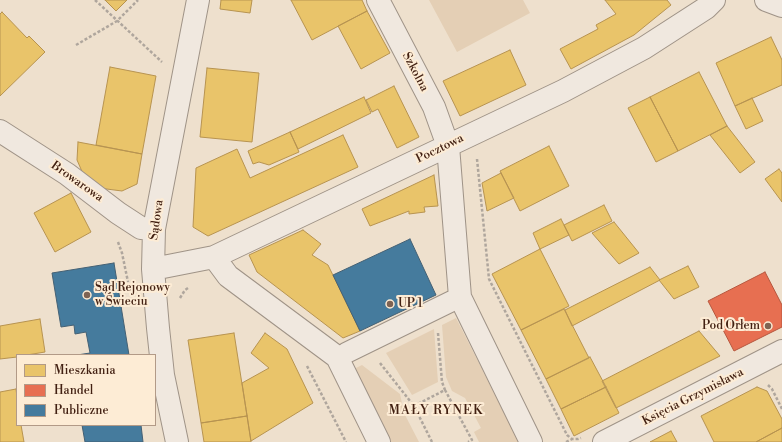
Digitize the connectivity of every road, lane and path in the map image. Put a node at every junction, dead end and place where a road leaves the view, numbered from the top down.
1 (95, 0) edge
2 (138, 0) edge
3 (198, 0) edge
4 (378, 0) edge
5 (714, 0) edge
6 (766, 0) edge
7 (782, 6) edge
8 (117, 21) junction
9 (76, 45) dead end
10 (165, 66) dead end
11 (0, 131) edge
12 (448, 146) junction
13 (477, 156) dead end
14 (154, 229) junction
15 (117, 240) dead end
16 (214, 257) junction
17 (152, 270) junction
18 (193, 285) dead end
19 (129, 289) dead end
20 (178, 301) dead end
21 (452, 301) dead end
22 (431, 311) junction
23 (364, 343) junction
24 (341, 355) junction
25 (780, 358) edge
26 (306, 364) dead end
27 (765, 384) dead end
28 (445, 390) junction
29 (414, 406) junction
30 (782, 409) edge
31 (583, 437) dead end
32 (572, 439) junction
33 (472, 441) edge
34 (177, 442) edge
35 (346, 442) edge
36 (379, 442) edge
37 (432, 442) edge
38 (468, 442) edge
39 (532, 442) edge
40 (566, 442) edge
41 (604, 442) edge

1 - 8 path
2 - 8 path
3 - 14 street, Sądowa
4 - 12 street, Szkolna
5 - 12 street, Pocztowa
6 - 7 street
8 - 9 path
8 - 10 path
11 - 14 street, Browarowa
12 - 16 street, Pocztowa
12 - 39 street, Szkolna
13 - 32 path
14 - 17 street, Sądowa
15 - 19 path
16 - 17 street, Pocztowa
16 - 24 street
17 - 34 street, Sądowa
18 - 20 path
21 - 22 street
22 - 23 street
22 - 28 path
23 - 24 street
23 - 29 path
24 - 36 street
25 - 41 street, Księcia Grzymisława
26 - 35 path
27 - 30 path
28 - 29 path
28 - 33 path
29 - 37 path
31 - 32 path
32 - 40 path
33 - 38 path

